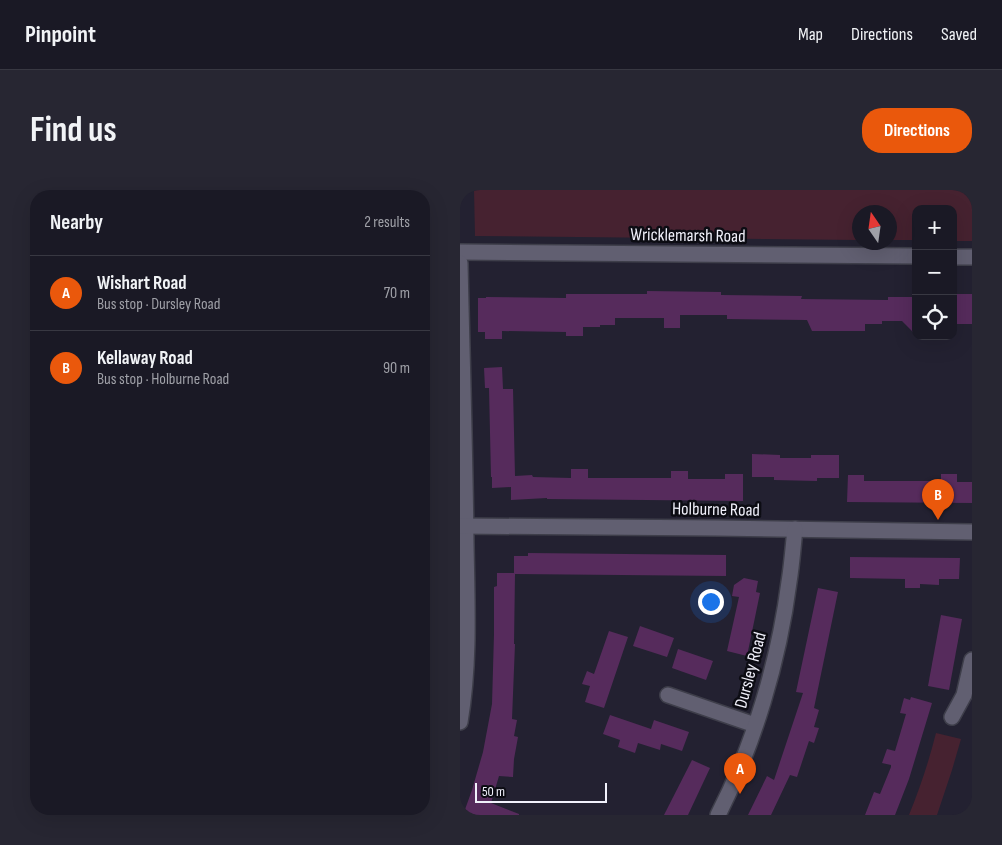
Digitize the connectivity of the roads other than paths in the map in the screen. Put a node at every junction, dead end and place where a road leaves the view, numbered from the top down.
1 (460, 252) edge
2 (912, 256) edge
3 (957, 257) edge
4 (972, 257) edge
5 (460, 263) edge
6 (462, 394) edge
7 (463, 526) edge
8 (795, 529) junction
9 (972, 532) edge
10 (972, 660) edge
11 (668, 695) dead end
12 (952, 718) dead end
13 (460, 722) edge
14 (755, 725) junction
15 (718, 815) edge

1 - 2 street, Wricklemarsh Road
3 - 4 street
5 - 6 street
6 - 7 street
7 - 8 street, Holburne Road
7 - 13 street
8 - 9 street, Holburne Road
8 - 14 street, Dursley Road
10 - 12 street
11 - 14 street
14 - 15 street, Dursley Road

